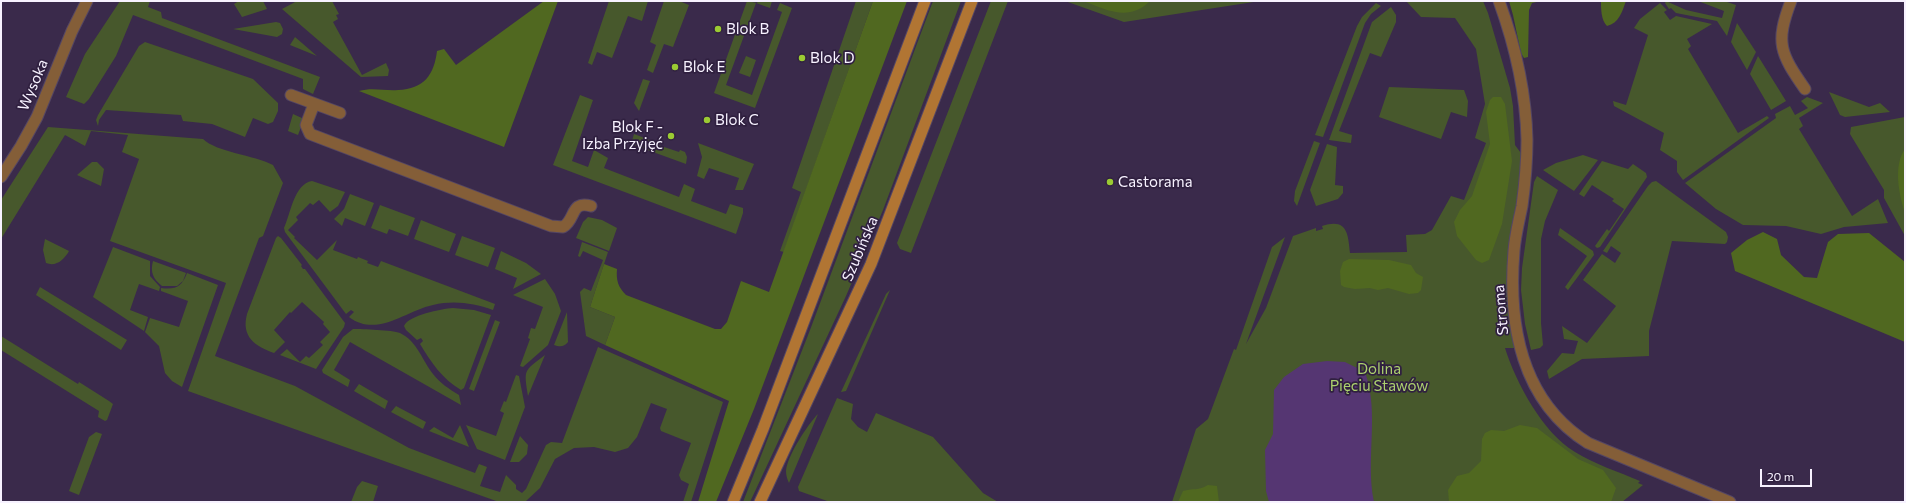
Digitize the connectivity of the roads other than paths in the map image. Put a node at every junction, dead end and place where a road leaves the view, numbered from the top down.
1 (87, 1) edge
2 (925, 1) edge
3 (972, 1) edge
4 (1499, 1) edge
5 (1791, 1) edge
6 (1804, 89) dead end
7 (290, 95) dead end
8 (314, 104) junction
9 (340, 113) dead end
10 (1, 177) edge
11 (591, 206) dead end
12 (733, 502) edge
13 (760, 502) edge
14 (1730, 502) edge

1 - 10 street, Wysoka
2 - 12 main road, Szubińska
3 - 13 main road, Szubińska
4 - 14 street, Stroma
5 - 6 street
7 - 8 street
8 - 9 street
8 - 11 street

